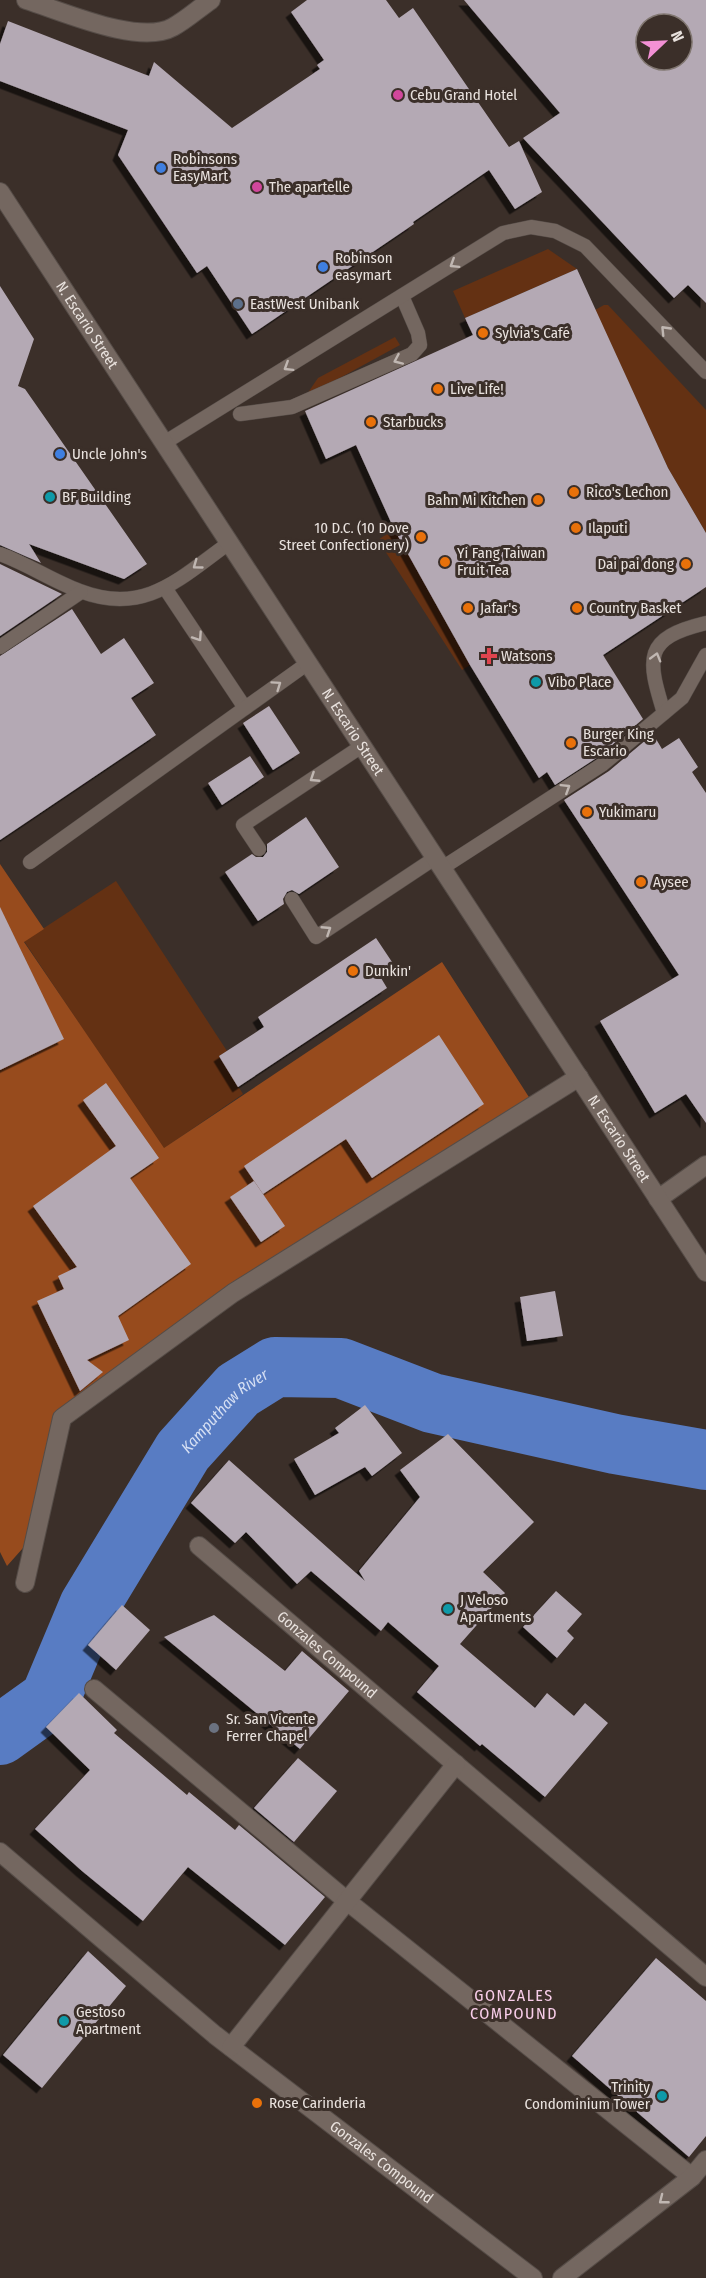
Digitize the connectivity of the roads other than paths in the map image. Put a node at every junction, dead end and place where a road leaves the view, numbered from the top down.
1 (26, 0) edge
2 (211, 0) edge
3 (0, 192) edge
4 (402, 296) junction
5 (706, 372) edge
6 (240, 414) dead end
7 (164, 443) junction
8 (229, 543) junction
9 (0, 554) edge
10 (165, 588) junction
11 (81, 592) junction
12 (706, 623) edge
13 (0, 647) edge
14 (706, 655) edge
15 (308, 663) junction
16 (245, 708) junction
17 (664, 713) junction
18 (362, 746) junction
19 (259, 849) dead end
20 (30, 862) dead end
21 (439, 863) junction
22 (292, 899) dead end
23 (579, 1077) junction
24 (706, 1165) edge
25 (658, 1199) junction
26 (706, 1272) edge
27 (199, 1546) dead end
28 (25, 1583) dead end
29 (94, 1689) dead end
30 (456, 1764) junction
31 (0, 1852) edge
32 (347, 1901) junction
33 (706, 1977) edge
34 (231, 2047) junction
35 (706, 2160) edge
36 (692, 2177) junction
37 (533, 2278) edge
38 (562, 2278) edge

1 - 2 street
3 - 7 street, N. Escario Street
5 -> 4 lane
4 -> 6 lane
4 -> 7 lane
7 - 8 street, N. Escario Street
8 -> 10 lane
8 - 15 street, N. Escario Street
9 - 11 lane
10 - 11 lane
10 -> 16 lane
11 - 13 lane
17 -> 12 lane
14 - 17 lane
16 -> 15 lane
15 - 18 street, N. Escario Street
16 - 20 lane
21 -> 17 lane
18 -> 19 lane
18 - 21 street, N. Escario Street
22 -> 21 lane
21 - 23 street, N. Escario Street
23 - 25 street, N. Escario Street
23 - 28 street
24 - 25 street
25 - 26 street, N. Escario Street
27 - 30 street, Gonzales Compound
29 - 32 street
30 - 32 street
30 - 33 street, Gonzales Compound
31 - 34 street, Gonzales Compound
32 - 34 street
32 - 36 street
34 - 37 street, Gonzales Compound
35 - 36 street
36 -> 38 street

